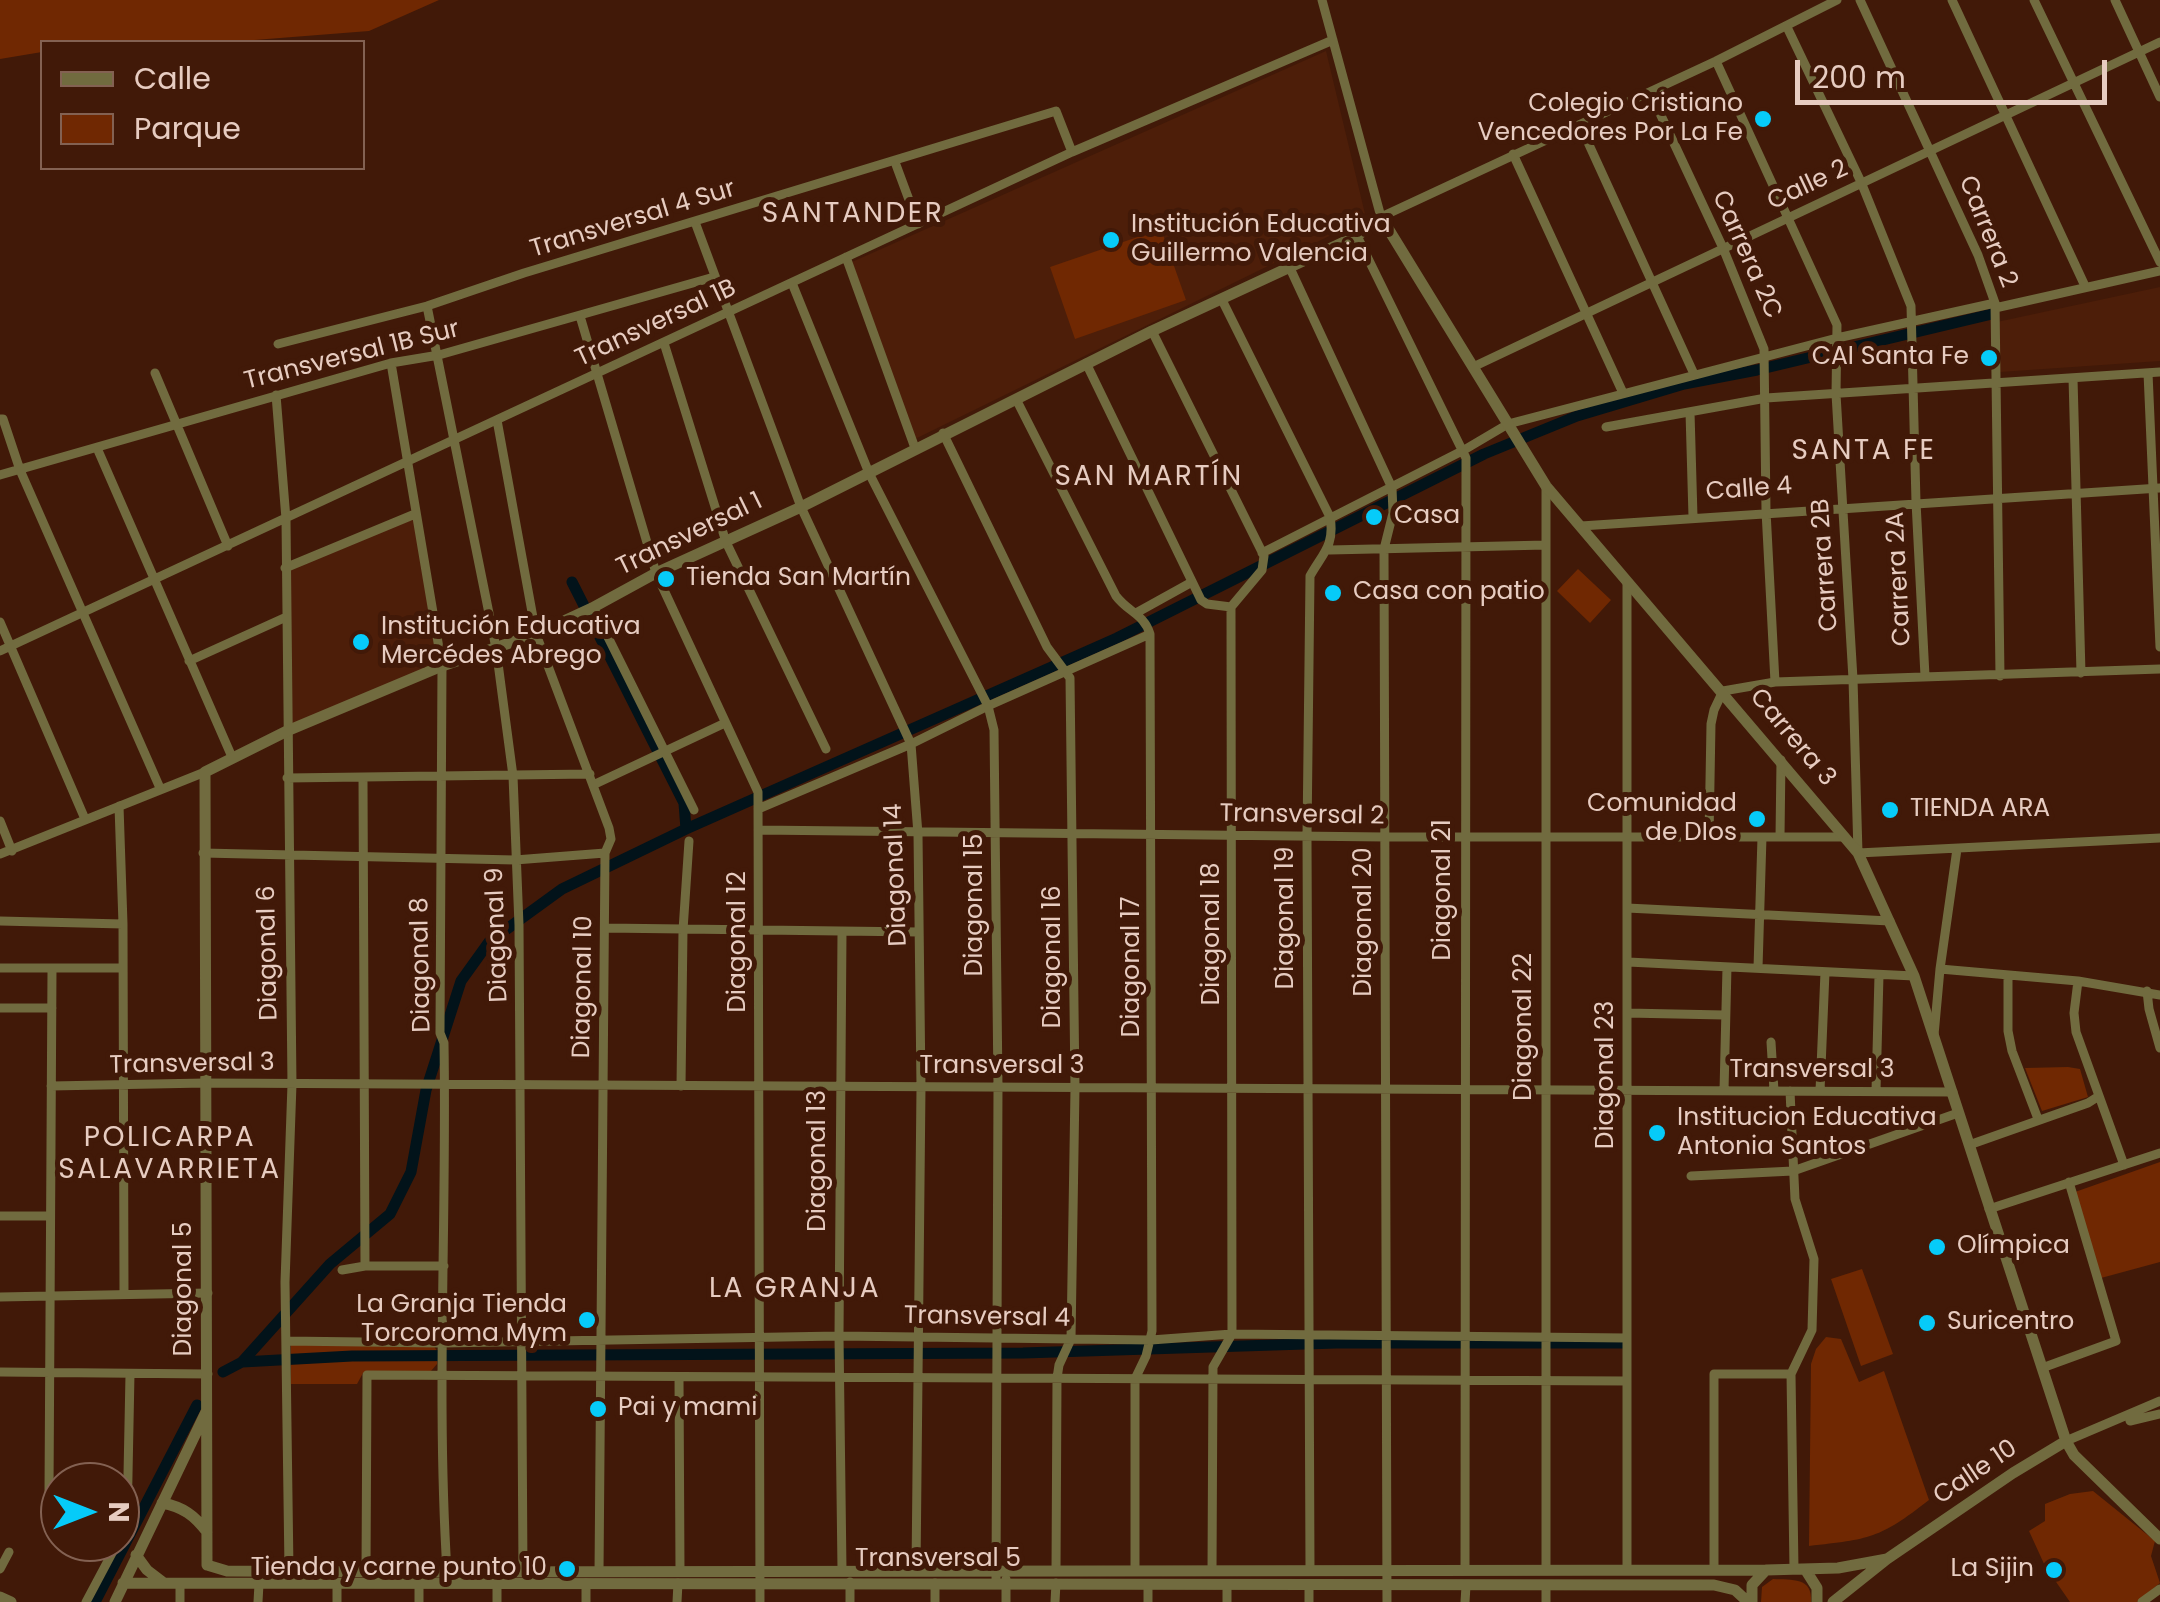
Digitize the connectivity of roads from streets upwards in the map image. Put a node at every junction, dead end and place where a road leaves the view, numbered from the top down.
1 (1322, 0) edge
2 (1837, 0) edge
3 (1860, 0) edge
4 (1952, 0) edge
5 (2034, 0) edge
6 (2115, 0) edge
7 (1786, 27) junction
8 (1333, 40) junction
9 (2160, 42) edge
10 (2140, 52) junction
11 (1716, 62) junction
12 (2074, 84) junction
13 (1650, 92) junction
14 (2160, 97) edge
15 (2006, 114) junction
16 (1580, 125) junction
17 (1932, 151) junction
18 (1072, 152) junction
19 (1513, 154) junction
20 (895, 162) junction
21 (1861, 182) junction
22 (1380, 217) junction
23 (1789, 217) junction
24 (695, 222) junction
25 (918, 224) junction
26 (1357, 236) junction
27 (1723, 248) junction
28 (846, 258) junction
29 (2160, 262) edge
30 (1290, 266) junction
31 (2160, 271) edge
32 (714, 277) junction
33 (792, 282) junction
34 (1653, 282) junction
35 (2085, 286) junction
36 (1222, 300) junction
37 (427, 306) junction
38 (1995, 309) junction
39 (728, 312) junction
40 (1586, 314) junction
41 (580, 316) junction
42 (1913, 322) junction
43 (1152, 331) junction
44 (1838, 340) junction
45 (664, 342) junction
46 (278, 344) dead end
47 (439, 355) junction
48 (1765, 361) junction
49 (391, 362) junction
50 (1086, 363) junction
51 (1473, 367) junction
52 (600, 372) junction
53 (2160, 372) edge
54 (155, 373) dead end
55 (2148, 373) junction
56 (1694, 374) junction
57 (2073, 378) junction
58 (1996, 382) junction
59 (1913, 389) junction
60 (1623, 393) junction
61 (1836, 394) junction
62 (276, 395) junction
63 (1766, 398) junction
64 (1016, 399) junction
65 (1690, 412) junction
66 (1, 419) edge
67 (497, 420) junction
68 (174, 424) junction
69 (1510, 427) junction
70 (1606, 427) dead end
71 (943, 433) junction
72 (455, 440) junction
73 (97, 448) junction
74 (915, 448) junction
75 (1465, 454) junction
76 (407, 462) junction
77 (20, 470) junction
78 (869, 473) junction
79 (0, 475) edge
80 (1546, 486) junction
81 (2157, 488) edge
82 (1393, 493) junction
83 (2078, 493) junction
84 (1997, 498) junction
85 (1916, 502) junction
86 (800, 506) junction
87 (1841, 507) junction
88 (1766, 511) junction
89 (416, 514) junction
90 (1694, 517) junction
91 (286, 519) junction
92 (1331, 520) junction
93 (1581, 526) junction
94 (726, 542) junction
95 (228, 546) junction
96 (1546, 546) junction
97 (1465, 548) junction
98 (1384, 549) junction
99 (1330, 550) junction
100 (1263, 555) junction
101 (285, 568) junction
102 (656, 573) junction
103 (154, 580) junction
104 (1627, 581) junction
105 (1193, 584) junction
106 (1231, 607) junction
107 (592, 608) junction
108 (84, 614) junction
109 (1139, 615) junction
110 (284, 618) junction
111 (0, 622) edge
112 (1149, 631) junction
113 (536, 634) junction
114 (10, 646) junction
115 (2160, 647) edge
116 (496, 648) junction
117 (0, 651) edge
118 (188, 660) junction
119 (442, 666) junction
120 (1064, 667) junction
121 (2160, 669) edge
122 (2081, 673) junction
123 (1925, 676) junction
124 (2000, 676) junction
125 (1853, 679) junction
126 (1776, 682) junction
127 (1723, 691) junction
128 (986, 703) junction
129 (726, 722) junction
130 (287, 731) junction
131 (909, 739) junction
132 (826, 749) dead end
133 (666, 753) junction
134 (232, 757) junction
135 (1781, 758) junction
136 (205, 772) junction
137 (514, 776) junction
138 (442, 777) junction
139 (287, 778) junction
140 (363, 778) junction
141 (592, 779) junction
142 (160, 788) junction
143 (758, 802) junction
144 (119, 806) junction
145 (694, 810) dead end
146 (84, 819) junction
147 (0, 822) edge
148 (758, 830) junction
149 (918, 834) junction
150 (996, 834) junction
151 (1152, 834) junction
152 (1074, 835) junction
153 (1233, 835) junction
154 (1626, 836) junction
155 (1307, 837) junction
156 (1544, 837) junction
157 (1780, 837) junction
158 (1844, 837) junction
159 (1385, 838) junction
160 (1464, 838) junction
161 (1709, 838) junction
162 (1762, 838) junction
163 (2160, 838) edge
164 (689, 841) dead end
165 (1957, 849) junction
166 (12, 851) junction
167 (204, 853) junction
168 (1858, 853) junction
169 (0, 854) edge
170 (288, 855) junction
171 (363, 855) junction
172 (441, 858) junction
173 (605, 859) junction
174 (516, 860) junction
175 (1627, 908) junction
176 (1759, 914) junction
177 (1890, 920) junction
178 (0, 921) edge
179 (124, 924) junction
180 (605, 928) junction
181 (684, 930) junction
182 (759, 932) junction
183 (842, 932) junction
184 (919, 932) junction
185 (1628, 962) junction
186 (1727, 967) junction
187 (0, 968) edge
188 (122, 968) junction
189 (1758, 968) junction
190 (52, 969) junction
191 (1940, 969) junction
192 (1825, 972) junction
193 (2008, 974) junction
194 (1879, 975) junction
195 (1914, 976) junction
196 (2078, 982) junction
197 (2148, 991) junction
198 (2160, 995) edge
199 (0, 1008) edge
200 (52, 1008) junction
201 (1627, 1013) junction
202 (1724, 1015) junction
203 (1934, 1036) junction
204 (1771, 1042) dead end
205 (2160, 1048) edge
206 (205, 1083) junction
207 (292, 1084) junction
208 (364, 1084) junction
209 (440, 1084) junction
210 (520, 1085) junction
211 (603, 1085) junction
212 (51, 1086) junction
213 (123, 1086) junction
214 (681, 1086) junction
215 (759, 1086) junction
216 (840, 1086) junction
217 (921, 1087) junction
218 (998, 1087) junction
219 (1075, 1088) junction
220 (1153, 1088) junction
221 (1234, 1088) junction
222 (1308, 1089) junction
223 (1386, 1089) junction
224 (1465, 1089) junction
225 (1546, 1090) junction
226 (1628, 1090) junction
227 (1724, 1091) junction
228 (1774, 1091) junction
229 (1790, 1091) junction
230 (1820, 1092) junction
231 (1876, 1092) junction
232 (1953, 1092) junction
233 (2099, 1096) junction
234 (1958, 1113) junction
235 (2038, 1119) junction
236 (1969, 1145) junction
237 (2160, 1153) edge
238 (2124, 1165) junction
239 (1792, 1171) junction
240 (1691, 1176) dead end
241 (2069, 1182) junction
242 (1989, 1208) junction
243 (0, 1216) edge
244 (50, 1216) junction
245 (365, 1266) junction
246 (444, 1266) junction
247 (342, 1270) dead end
248 (124, 1293) junction
249 (208, 1293) junction
250 (50, 1295) junction
251 (0, 1297) edge
252 (1309, 1337) junction
253 (1230, 1338) junction
254 (1627, 1338) junction
255 (839, 1339) junction
256 (917, 1339) junction
257 (1387, 1339) junction
258 (1466, 1340) junction
259 (286, 1341) junction
260 (760, 1341) junction
261 (1546, 1341) junction
262 (1070, 1342) junction
263 (522, 1344) junction
264 (601, 1344) junction
265 (995, 1344) junction
266 (440, 1347) junction
267 (1149, 1347) junction
268 (2042, 1368) junction
269 (0, 1372) edge
270 (50, 1372) junction
271 (522, 1372) junction
272 (441, 1373) junction
273 (130, 1374) junction
274 (601, 1374) junction
275 (1791, 1374) junction
276 (761, 1375) junction
277 (679, 1377) junction
278 (840, 1378) junction
279 (917, 1378) junction
280 (995, 1378) junction
281 (1058, 1378) junction
282 (208, 1379) junction
283 (1135, 1379) junction
284 (1213, 1379) junction
285 (1309, 1379) junction
286 (1387, 1380) junction
287 (1465, 1380) junction
288 (1546, 1381) junction
289 (1627, 1382) junction
290 (2160, 1402) edge
291 (208, 1404) junction
292 (2160, 1414) edge
293 (2094, 1430) junction
294 (2066, 1441) junction
295 (53, 1462) edge
296 (125, 1462) edge
297 (162, 1503) junction
298 (206, 1532) junction
299 (2160, 1540) edge
300 (140, 1547) edge
301 (9, 1552) dead end
302 (1886, 1559) junction
303 (140, 1560) edge
304 (107, 1562) edge
305 (132, 1562) edge
306 (206, 1565) junction
307 (0, 1568) edge
308 (1310, 1568) junction
309 (1387, 1568) junction
310 (1465, 1568) junction
311 (1546, 1568) junction
312 (1714, 1568) junction
313 (1627, 1569) junction
314 (1799, 1569) junction
315 (290, 1570) junction
316 (842, 1570) junction
317 (916, 1570) junction
318 (1766, 1570) junction
319 (366, 1571) junction
320 (446, 1571) junction
321 (1134, 1571) junction
322 (1212, 1571) junction
323 (524, 1572) junction
324 (600, 1572) junction
325 (759, 1576) junction
326 (679, 1577) junction
327 (1001, 1577) junction
328 (1056, 1577) junction
329 (850, 1582) junction
330 (935, 1582) junction
331 (122, 1583) junction
332 (164, 1583) junction
333 (181, 1583) junction
334 (258, 1584) junction
335 (337, 1584) junction
336 (420, 1584) junction
337 (497, 1584) junction
338 (586, 1584) junction
339 (1148, 1584) junction
340 (1227, 1584) junction
341 (1309, 1585) junction
342 (1387, 1585) junction
343 (1466, 1586) junction
344 (1546, 1586) junction
345 (2160, 1589) edge
346 (0, 1597) edge
347 (11, 1602) edge
348 (86, 1602) edge
349 (115, 1602) edge
350 (180, 1602) edge
351 (258, 1602) edge
352 (337, 1602) edge
353 (419, 1602) edge
354 (497, 1602) edge
355 (586, 1602) edge
356 (678, 1602) edge
357 (760, 1602) edge
358 (850, 1602) edge
359 (935, 1602) edge
360 (1006, 1602) edge
361 (1056, 1602) edge
362 (1148, 1602) edge
363 (1227, 1602) edge
364 (1309, 1602) edge
365 (1388, 1602) edge
366 (1465, 1602) edge
367 (1546, 1602) edge
368 (1750, 1602) edge
369 (1817, 1602) edge
370 (1833, 1602) edge
371 (2142, 1602) edge

1 - 8 street, Carrera 3
2 - 7 street
3 - 17 street, Carrera 2
4 - 15 street
5 - 12 street
6 - 10 street
7 - 11 street
7 - 21 street, Carrera 2A
8 - 18 street, Transversal 1B
8 - 22 street, Carrera 3
9 - 10 street, Calle 2
10 - 12 street, Calle 2
10 - 14 street
11 - 13 street
11 - 23 street, Carrera 2B
12 - 15 street, Calle 2
12 - 29 street
13 - 16 street
13 - 27 street, Carrera 2C
15 - 17 street, Calle 2
15 - 35 street
16 - 19 street
16 - 34 street
17 - 21 street, Calle 2
17 - 38 street, Carrera 2
18 - 20 street, Transversal 4 Sur
18 - 25 street, Transversal 1B
19 - 22 street
19 - 40 street
20 - 24 street, Transversal 4 Sur
20 - 25 street
21 - 23 street, Calle 2
21 - 42 street, Carrera 2A
22 - 26 street, Transversal 1
22 - 51 street, Carrera 3
23 - 27 street, Calle 2
23 - 44 street, Carrera 2B
24 - 32 street, Diagonal 14
24 - 37 street, Transversal 4 Sur
25 - 28 street, Transversal 1B
26 - 30 street, Transversal 1
26 - 75 street
27 - 34 street, Calle 2
27 - 48 street, Carrera 2C
28 - 33 street, Transversal 1B
28 - 74 street
30 - 36 street, Transversal 1
30 - 82 street, Diagonal 20
31 - 35 street
32 - 39 street, Diagonal 14
32 - 41 street, Transversal 1B Sur
33 - 39 street, Transversal 1B
33 - 78 street, Diagonal 15
34 - 40 street, Calle 2
34 - 56 street
35 - 38 street
36 - 43 street, Transversal 1
36 - 92 street, Diagonal 19
37 - 46 street, Transversal 4 Sur
37 - 47 street, Diagonal 9
38 - 42 street
38 - 58 street, Carrera 2
39 - 45 street, Transversal 1B
39 - 86 street, Diagonal 14
40 - 51 street, Calle 2
40 - 60 street
41 - 47 street, Transversal 1B Sur
41 - 52 street, Diagonal 12
42 - 44 street
42 - 59 street, Carrera 2A
43 - 50 street, Transversal 1
43 - 100 street
44 - 48 street
44 - 61 street, Carrera 2B
45 - 52 street, Transversal 1B
45 - 94 street
47 - 49 street, Transversal 1B Sur
47 - 72 street, Diagonal 9
48 - 56 street
48 - 63 street, Carrera 2C
49 - 62 street, Transversal 1B Sur
49 - 76 street, Diagonal 8
50 - 64 street, Transversal 1
50 - 105 street
51 - 69 street, Carrera 3
52 - 67 street, Transversal 1B
52 - 102 street, Diagonal 12
53 - 55 street
54 - 68 street
55 - 57 street
55 - 81 street
56 - 60 street
57 - 58 street
57 - 83 street
58 - 59 street
58 - 84 street, Carrera 2
59 - 61 street
59 - 85 street, Carrera 2A
60 - 69 street
61 - 63 street
61 - 87 street, Carrera 2B
62 - 68 street, Transversal 1B Sur
62 - 91 street, Diagonal 6
63 - 65 street
63 - 88 street, Carrera 2C
64 - 71 street, Transversal 1
64 - 109 street, Diagonal 17
65 - 70 street
65 - 90 street
66 - 77 street
67 - 72 street, Transversal 1B
67 - 113 street, Diagonal 10
68 - 73 street, Transversal 1B Sur
68 - 95 street
69 - 75 street
69 - 80 street, Carrera 3
71 - 74 street, Transversal 1
71 - 120 street
72 - 76 street, Transversal 1B
72 - 116 street, Diagonal 9
73 - 77 street, Transversal 1B Sur
73 - 103 street
74 - 78 street, Transversal 1
75 - 82 street
75 - 97 street, Diagonal 21
76 - 89 street, Diagonal 8
76 - 91 street, Transversal 1B
77 - 79 street, Transversal 1B Sur
77 - 108 street
78 - 86 street, Transversal 1
78 - 128 street, Diagonal 15
80 - 93 street, Carrera 3
80 - 96 street, Diagonal 22
81 - 83 street, Calle 4
81 - 115 street
82 - 92 street
82 - 98 street, Diagonal 20
83 - 84 street, Calle 4
83 - 122 street
84 - 85 street, Calle 4
84 - 124 street, Carrera 2
85 - 87 street, Calle 4
85 - 123 street, Carrera 2A
86 - 94 street, Transversal 1
86 - 131 street, Diagonal 14
87 - 88 street, Calle 4
87 - 125 street, Carrera 2B
88 - 90 street, Calle 4
88 - 126 street, Carrera 2C
89 - 101 street
89 - 119 street, Diagonal 8
90 - 93 street, Calle 4
91 - 95 street, Transversal 1B
91 - 101 street, Diagonal 6
92 - 99 street, Diagonal 19
92 - 100 street
93 - 104 street, Carrera 3
94 - 102 street, Transversal 1
94 - 132 street
95 - 103 street, Transversal 1B
96 - 97 street
96 - 156 street, Diagonal 22
97 - 98 street
97 - 160 street, Diagonal 21
98 - 99 street
98 - 159 street, Diagonal 20
99 - 155 street, Diagonal 19
100 - 106 street
101 - 110 street, Diagonal 6
102 - 107 street, Transversal 1
102 - 129 street, Diagonal 12
103 - 108 street, Transversal 1B
103 - 118 street
104 - 127 street, Carrera 3
104 - 154 street, Diagonal 23
105 - 106 street
105 - 109 street
106 - 153 street, Diagonal 18
107 - 113 street, Transversal 1
107 - 133 street
108 - 114 street, Transversal 1B
108 - 142 street
109 - 112 street, Diagonal 17
110 - 118 street
110 - 130 street, Diagonal 6
111 - 114 street
112 - 120 street
112 - 151 street, Diagonal 17
113 - 116 street, Transversal 1
113 - 141 street, Diagonal 10
114 - 117 street, Transversal 1B
114 - 146 street
116 - 119 street, Transversal 1
116 - 137 street, Diagonal 9
118 - 134 street
119 - 130 street, Transversal 1
119 - 138 street, Diagonal 8
120 - 128 street
120 - 152 street, Diagonal 16
121 - 122 street
122 - 124 street
123 - 124 street
123 - 125 street
125 - 126 street
125 - 168 street, Carrera 2B
126 - 127 street
127 - 135 street, Carrera 3
127 - 161 street
128 - 131 street
128 - 150 street, Diagonal 15
129 - 133 street
129 - 143 street, Diagonal 12
130 - 134 street, Transversal 1
130 - 139 street, Diagonal 6
131 - 143 street
131 - 149 street, Diagonal 14
133 - 141 street
133 - 145 street
134 - 136 street, Transversal 1
135 - 157 street
135 - 158 street, Carrera 3
136 - 142 street, Transversal 1
136 - 167 street, Diagonal 5
137 - 138 street
137 - 141 street
137 - 174 street, Diagonal 9
138 - 140 street
138 - 172 street, Diagonal 8
139 - 140 street
139 - 170 street, Diagonal 6
140 - 171 street
141 - 173 street, Diagonal 10
142 - 144 street, Transversal 1
143 - 148 street, Diagonal 12
144 - 146 street, Transversal 1
144 - 179 street
146 - 166 street, Transversal 1
147 - 166 street
148 - 149 street, Transversal 2
148 - 182 street, Diagonal 12
149 - 150 street, Transversal 2
149 - 184 street, Diagonal 14
150 - 152 street, Transversal 2
150 - 218 street, Diagonal 15
151 - 152 street, Transversal 2
151 - 153 street, Transversal 2
151 - 220 street, Diagonal 17
152 - 219 street, Diagonal 16
153 - 155 street, Transversal 2
153 - 221 street, Diagonal 18
154 - 156 street, Transversal 2
154 - 161 street, Transversal 2
154 - 175 street, Diagonal 23
155 - 159 street, Transversal 2
155 - 222 street, Diagonal 19
156 - 160 street, Transversal 2
156 - 225 street, Diagonal 22
157 - 158 street, Transversal 2
157 - 162 street, Transversal 2
158 - 168 street, Carrera 3
159 - 160 street, Transversal 2
159 - 223 street, Diagonal 20
160 - 224 street, Diagonal 21
161 - 162 street, Transversal 2
162 - 176 street
163 - 165 street
164 - 181 street
165 - 168 street
165 - 191 street
166 - 169 street, Transversal 1
167 - 170 street
167 - 206 street, Diagonal 5
168 - 177 street, Carrera 3
170 - 171 street
170 - 207 street, Diagonal 6
171 - 172 street
171 - 208 street
172 - 174 street
172 - 209 street, Diagonal 8
173 - 174 street
173 - 180 street, Diagonal 10
174 - 210 street, Diagonal 9
175 - 176 street
175 - 185 street, Diagonal 23
176 - 177 street
176 - 189 street
177 - 195 street, Carrera 3
178 - 179 street
179 - 188 street
180 - 181 street
180 - 211 street, Diagonal 10
181 - 182 street
181 - 214 street
182 - 183 street
182 - 215 street, Diagonal 12
183 - 184 street
183 - 216 street, Diagonal 13
184 - 217 street, Diagonal 14
185 - 186 street
185 - 201 street, Diagonal 23
186 - 189 street
186 - 202 street
187 - 190 street
188 - 190 street
188 - 213 street
189 - 192 street
190 - 200 street
191 - 193 street
191 - 203 street
192 - 194 street
192 - 230 street
193 - 196 street
193 - 235 street
194 - 195 street
194 - 231 street
195 - 203 street, Carrera 3
196 - 197 street
196 - 233 street
197 - 198 street
197 - 205 street
199 - 200 street
200 - 212 street
201 - 202 street
201 - 226 street, Diagonal 23
202 - 227 street
203 - 232 street, Carrera 3
204 - 228 street
206 - 207 street, Transversal 3
206 - 213 street, Transversal 3
206 - 249 street, Diagonal 5
207 - 208 street, Transversal 3
207 - 259 street, Diagonal 6
208 - 209 street, Transversal 3
208 - 245 street
209 - 210 street, Transversal 3
209 - 246 street, Diagonal 8
210 - 211 street, Transversal 3
210 - 263 street, Diagonal 9
211 - 214 street, Transversal 3
211 - 264 street, Diagonal 10
212 - 213 street, Transversal 3
212 - 244 street
213 - 248 street
214 - 215 street, Transversal 3
215 - 216 street, Transversal 3
215 - 260 street, Diagonal 12
216 - 217 street, Transversal 3
216 - 255 street, Diagonal 13
217 - 218 street, Transversal 3
217 - 256 street, Diagonal 14
218 - 219 street, Transversal 3
218 - 265 street, Diagonal 15
219 - 220 street, Transversal 3
219 - 262 street, Diagonal 16
220 - 221 street, Transversal 3
220 - 267 street, Diagonal 17
221 - 222 street, Transversal 3
221 - 253 street, Diagonal 18
222 - 223 street, Transversal 3
222 - 252 street, Diagonal 19
223 - 224 street, Transversal 3
223 - 257 street, Diagonal 20
224 - 225 street, Transversal 3
224 - 258 street, Diagonal 21
225 - 226 street, Transversal 3
225 - 261 street, Diagonal 22
226 - 227 street, Transversal 3
226 - 254 street, Diagonal 23
227 - 228 street, Transversal 3
228 - 229 street, Transversal 3
229 - 230 street, Transversal 3
229 - 239 street
230 - 231 street, Transversal 3
231 - 232 street, Transversal 3
232 - 234 street, Carrera 3
233 - 235 street
233 - 238 street
234 - 236 street, Carrera 3
234 - 239 street
235 - 236 street
236 - 242 street, Carrera 3
237 - 238 street
238 - 241 street
239 - 240 street
239 - 275 street
241 - 242 street
241 - 268 street
242 - 268 street, Carrera 3
243 - 244 street
244 - 250 street
245 - 246 street
245 - 247 street
246 - 266 street, Diagonal 8
248 - 249 street
248 - 250 street
249 - 282 street, Diagonal 5
250 - 251 street
250 - 270 street
252 - 253 street, Transversal 4
252 - 257 street, Transversal 4
252 - 285 street, Diagonal 19
253 - 267 street, Transversal 4
253 - 284 street, Diagonal 18
254 - 261 street, Transversal 4
254 - 289 street, Diagonal 23
255 - 256 street, Transversal 4
255 - 260 street, Transversal 4
255 - 278 street, Diagonal 13
256 - 265 street, Transversal 4
256 - 279 street, Diagonal 14
257 - 258 street, Transversal 4
257 - 286 street, Diagonal 20
258 - 261 street, Transversal 4
258 - 287 street, Diagonal 21
259 - 266 street, Transversal 4
259 - 315 street, Diagonal 6
260 - 264 street, Transversal 4
260 - 276 street, Diagonal 12
261 - 288 street, Diagonal 22
262 - 265 street, Transversal 4
262 - 267 street, Transversal 4
262 - 281 street, Diagonal 16
263 - 264 street, Transversal 4
263 - 266 street, Transversal 4
263 - 271 street, Diagonal 9
264 - 274 street, Diagonal 10
265 - 280 street, Diagonal 15
266 - 272 street, Diagonal 8
267 - 283 street, Diagonal 17
268 - 294 street, Carrera 3
269 - 270 street
270 - 273 street
270 - 295 street
271 - 272 street
271 - 274 street
271 - 323 street, Diagonal 9
272 - 319 street
272 - 320 street, Diagonal 8
273 - 282 street
273 - 296 street
274 - 277 street
274 - 324 street, Diagonal 10
275 - 312 street
275 - 314 street
276 - 277 street
276 - 278 street
276 - 325 street, Diagonal 12
277 - 326 street
278 - 279 street
278 - 316 street, Diagonal 13
279 - 280 street
279 - 317 street, Diagonal 14
280 - 281 street
280 - 327 street, Diagonal 15
281 - 283 street
281 - 328 street, Diagonal 16
282 - 291 street, Diagonal 5
283 - 284 street
283 - 321 street, Diagonal 17
284 - 285 street
284 - 322 street, Diagonal 18
285 - 286 street
285 - 308 street, Diagonal 19
286 - 287 street
286 - 309 street, Diagonal 20
287 - 288 street
287 - 310 street, Diagonal 21
288 - 289 street
288 - 311 street, Diagonal 22
289 - 313 street, Diagonal 23
290 - 293 street
291 - 297 street
291 - 298 street, Diagonal 5
292 - 293 street
293 - 294 street, Calle 10
294 - 299 street, Carrera 3
294 - 302 street, Calle 10
297 - 298 street
297 - 300 street
298 - 306 street, Diagonal 5
301 - 307 street
302 - 314 street, Calle 10
302 - 370 street, Calle 10
303 - 332 street
304 - 348 street
305 - 331 street
306 - 315 street, Transversal 5
306 - 333 street
308 - 309 street, Transversal 5
308 - 322 street, Transversal 5
309 - 310 street, Transversal 5
309 - 342 street, Diagonal 20
310 - 311 street, Transversal 5
311 - 313 street, Transversal 5
312 - 313 street, Transversal 5
312 - 318 street, Transversal 5
314 - 318 street, Calle 10
314 - 369 street
315 - 319 street, Transversal 5
316 - 317 street, Transversal 5
316 - 325 street, Transversal 5
317 - 327 street, Transversal 5
318 - 368 street
319 - 320 street, Transversal 5
320 - 323 street, Transversal 5
321 - 322 street, Transversal 5
321 - 328 street, Transversal 5
323 - 324 street, Transversal 5
324 - 326 street, Transversal 5
325 - 326 street, Transversal 5
325 - 329 street, Transversal 5
325 - 357 street, Diagonal 12
326 - 338 street, Transversal 5
326 - 356 street
327 - 328 street, Transversal 5
327 - 330 street, Transversal 5
327 - 360 street, Diagonal 15
328 - 339 street, Transversal 5
328 - 361 street, Diagonal 16
329 - 330 street, Transversal 5
329 - 358 street
330 - 359 street
331 - 332 street, Transversal 5
331 - 349 street
332 - 333 street, Transversal 5
333 - 334 street, Transversal 5
333 - 350 street
334 - 335 street, Transversal 5
334 - 351 street
335 - 336 street, Transversal 5
335 - 352 street
336 - 337 street, Transversal 5
336 - 353 street
337 - 338 street, Transversal 5
337 - 354 street
338 - 355 street
339 - 340 street, Transversal 5
339 - 362 street
340 - 341 street, Transversal 5
340 - 363 street
341 - 342 street, Transversal 5
341 - 364 street
342 - 343 street, Transversal 5
342 - 365 street, Diagonal 20
343 - 344 street, Transversal 5
343 - 366 street
344 - 367 street
344 - 368 street, Transversal 5
345 - 371 street
346 - 347 street

